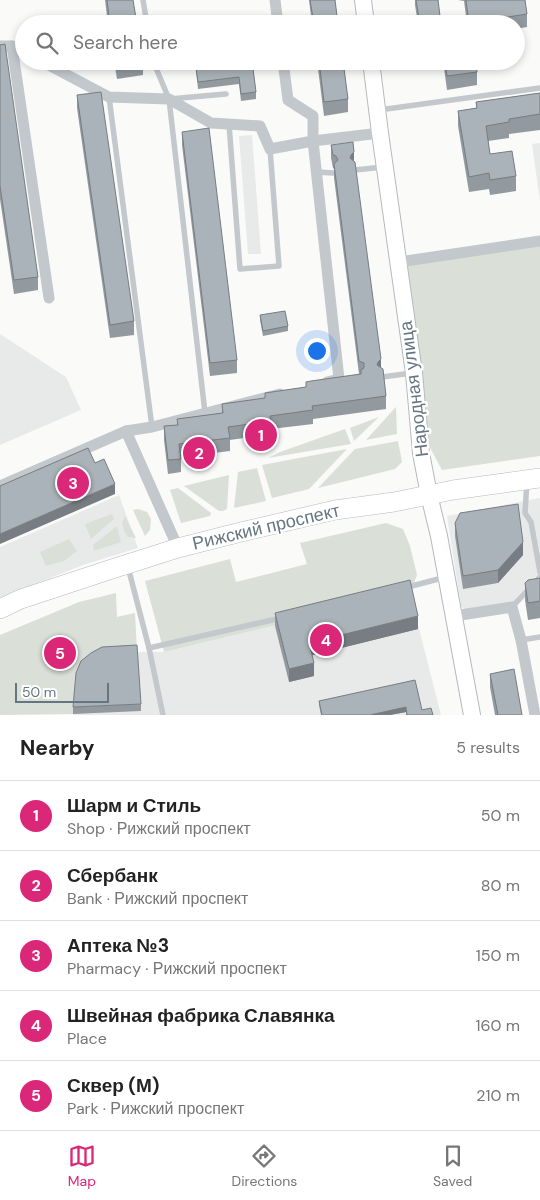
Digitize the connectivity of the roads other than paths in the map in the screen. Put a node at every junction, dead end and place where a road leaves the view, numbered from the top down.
1 (143, 0) edge
2 (275, 0) edge
3 (363, 0) edge
4 (146, 15) edge
5 (277, 15) edge
6 (365, 15) edge
7 (6, 46) edge
8 (58, 70) edge
9 (157, 70) edge
10 (284, 70) edge
11 (372, 70) edge
12 (540, 88) edge
13 (226, 94) dead end
14 (109, 97) junction
15 (169, 99) junction
16 (378, 110) junction
17 (229, 124) junction
18 (380, 133) junction
19 (313, 141) junction
20 (270, 149) junction
21 (386, 166) junction
22 (355, 170) edge
23 (316, 172) junction
24 (333, 172) edge
25 (540, 241) edge
26 (398, 262) junction
27 (49, 298) dead end
28 (414, 373) junction
29 (382, 377) edge
30 (316, 385) edge
31 (288, 392) edge
32 (205, 413) junction
33 (152, 427) junction
34 (126, 431) junction
35 (534, 479) edge
36 (0, 486) edge
37 (429, 495) junction
38 (178, 548) junction
39 (128, 565) junction
40 (540, 572) edge
41 (446, 577) junction
42 (540, 577) edge
43 (396, 590) edge
44 (512, 607) junction
45 (0, 609) edge
46 (292, 616) edge
47 (454, 616) junction
48 (540, 637) edge
49 (521, 640) junction
50 (149, 648) junction
51 (164, 715) edge
52 (472, 715) edge
53 (535, 715) edge

1 - 4 lane
2 - 5 street
3 - 6 street
7 - 27 street
8 - 14 street
9 - 15 lane
10 - 19 street
11 - 16 street, Народная улица
12 - 16 lane
13 - 15 lane
14 - 15 street
14 - 33 lane
15 - 17 street
15 - 32 lane
16 - 18 street, Народная улица
17 - 20 street
17 - 20 lane
18 - 19 street
18 - 21 street, Народная улица
19 - 20 street
19 - 23 street
21 - 22 lane
21 - 26 street, Народная улица
23 - 24 lane
23 - 30 street
25 - 26 street
26 - 28 street, Народная улица
28 - 29 lane
28 - 37 street, Народная улица
31 - 32 street
32 - 33 street
33 - 34 street
34 - 36 street
34 - 38 street
35 - 37 main road, Рижский проспект
35 - 40 lane
37 - 38 main road, Рижский проспект
37 - 41 street, Народная улица
38 - 39 main road, Рижский проспект
39 - 45 main road, Рижский проспект
39 - 50 lane
41 - 43 lane
41 - 47 street, Народная улица
42 - 44 lane
44 - 47 street
44 - 49 street
46 - 50 lane
47 - 52 street, Народная улица
48 - 49 lane
49 - 53 street
50 - 51 lane

